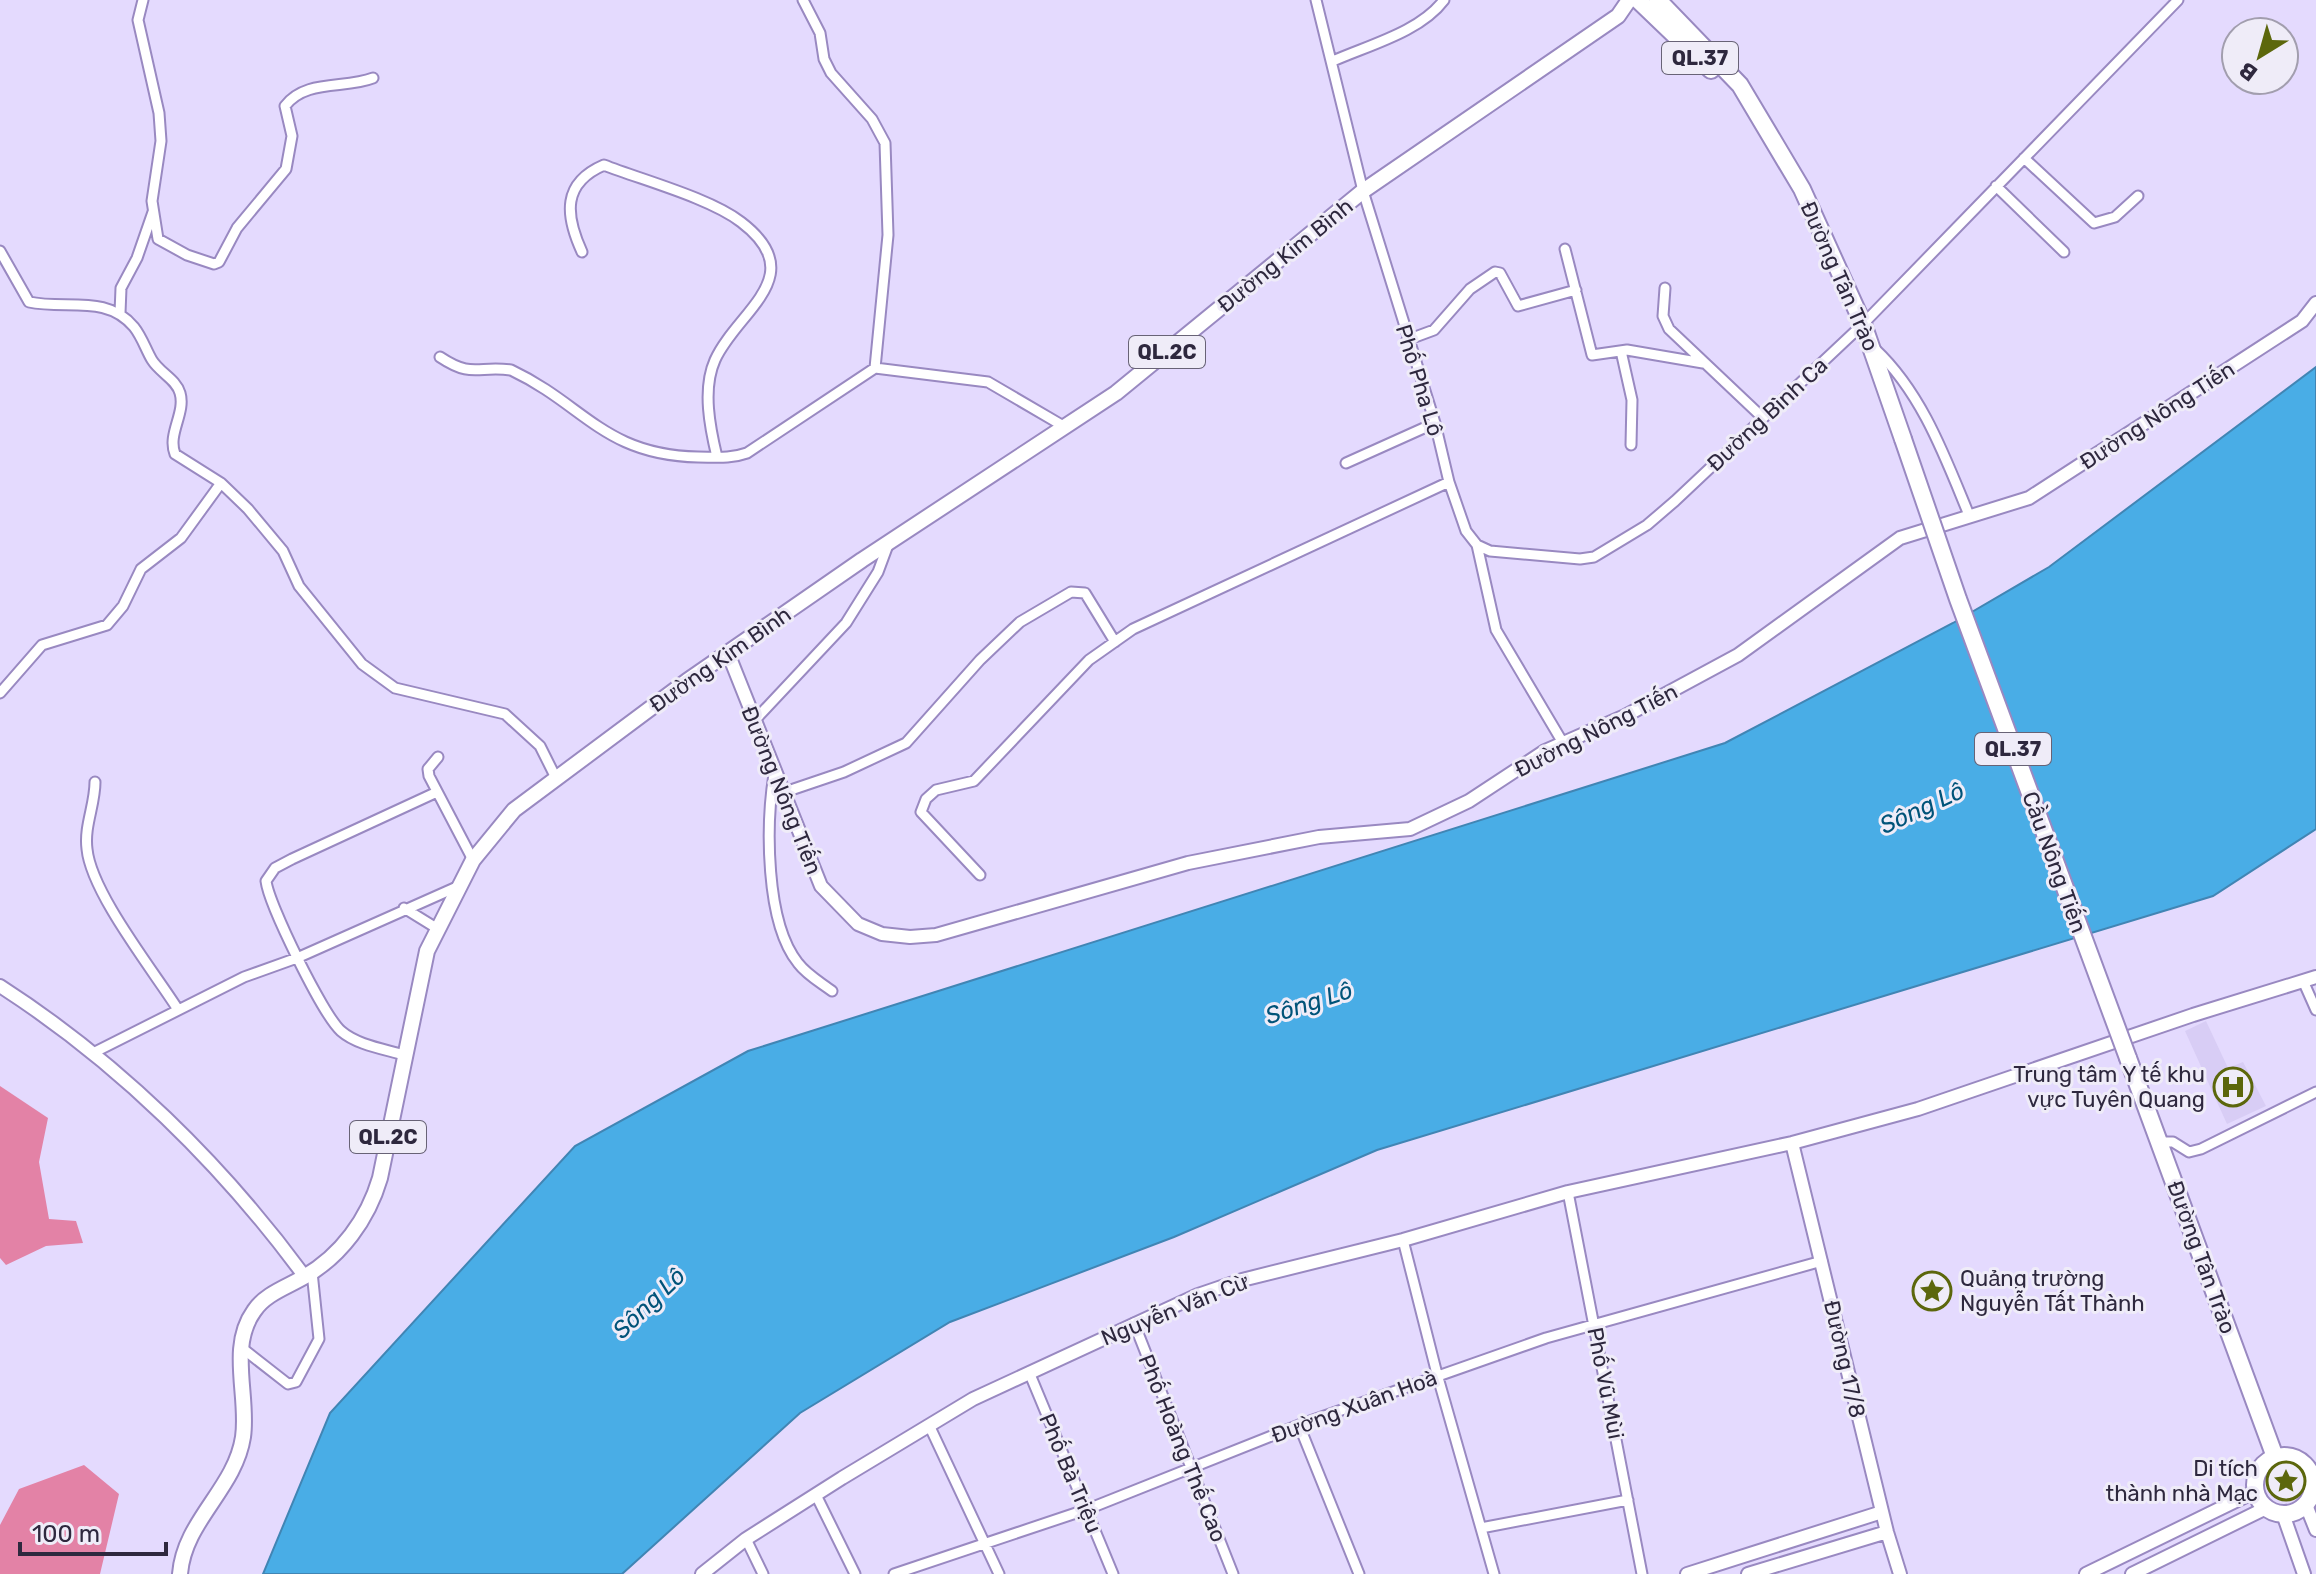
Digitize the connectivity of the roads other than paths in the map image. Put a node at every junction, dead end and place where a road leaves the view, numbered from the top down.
1 (143, 0) edge
2 (803, 0) edge
3 (1316, 0) edge
4 (1444, 0) edge
5 (1629, 0) edge
6 (1638, 0) edge
7 (1658, 0) edge
8 (2178, 0) edge
9 (1333, 61) junction
10 (373, 78) dead end
11 (1760, 120) junction
12 (2024, 158) junction
13 (1996, 186) junction
14 (1363, 191) junction
15 (2138, 196) dead end
16 (154, 210) junction
17 (1565, 249) dead end
18 (0, 251) edge
19 (582, 252) dead end
20 (2064, 252) dead end
21 (1665, 288) dead end
22 (1576, 290) junction
23 (2316, 303) edge
24 (120, 313) junction
25 (1863, 324) junction
26 (1407, 340) junction
27 (1871, 345) junction
28 (1621, 351) junction
29 (440, 357) dead end
30 (1703, 363) junction
31 (875, 368) junction
32 (1762, 417) junction
33 (1435, 423) junction
34 (1065, 427) junction
35 (1903, 439) joint
36 (1631, 445) dead end
37 (717, 457) junction
38 (1346, 463) dead end
39 (1449, 482) junction
40 (221, 483) junction
41 (1969, 515) junction
42 (890, 542) junction
43 (1477, 545) junction
44 (862, 560) junction
45 (877, 568) junction
46 (1115, 642) junction
47 (728, 653) junction
48 (0, 693) edge
49 (754, 721) junction
50 (1563, 743) junction
51 (438, 757) dead end
52 (774, 774) junction
53 (557, 780) junction
54 (95, 782) dead end
55 (437, 792) junction
56 (782, 793) junction
57 (473, 860) junction
58 (980, 875) dead end
59 (459, 886) junction
60 (404, 908) junction
61 (438, 929) junction
62 (297, 958) junction
63 (2310, 980) edge
64 (0, 986) edge
65 (832, 991) dead end
66 (177, 1008) junction
67 (2316, 1010) edge
68 (93, 1053) junction
69 (404, 1055) junction
70 (2128, 1058) joint
71 (2316, 1092) edge
72 (2160, 1142) junction
73 (1792, 1143) junction
74 (1568, 1192) junction
75 (1403, 1240) junction
76 (1822, 1261) junction
77 (309, 1274) junction
78 (1595, 1321) junction
79 (1134, 1323) junction
80 (242, 1348) junction
81 (1029, 1372) junction
82 (1437, 1374) junction
83 (929, 1425) junction
84 (1299, 1425) junction
85 (2275, 1457) junction
86 (1190, 1469) junction
87 (2314, 1473) edge
88 (2256, 1491) junction
89 (816, 1495) junction
90 (1628, 1500) junction
91 (2306, 1505) junction
92 (2266, 1508) junction
93 (1088, 1509) junction
94 (1882, 1512) junction
95 (2283, 1514) junction
96 (1481, 1528) junction
97 (2316, 1530) edge
98 (1887, 1532) junction
99 (746, 1539) junction
100 (984, 1544) junction
101 (180, 1574) edge
102 (702, 1574) edge
103 (763, 1574) edge
104 (855, 1574) edge
105 (894, 1574) edge
106 (999, 1574) edge
107 (1113, 1574) edge
108 (1233, 1574) edge
109 (1359, 1574) edge
110 (1494, 1574) edge
111 (1642, 1574) edge
112 (1687, 1574) edge
113 (1748, 1574) edge
114 (1900, 1574) edge
115 (2086, 1574) edge
116 (2132, 1574) edge
117 (2304, 1574) edge

1 - 16 street
2 - 31 street
3 - 9 street, Phố Pha Lô
4 - 9 street
5 - 14 main road, Đường Kim Bình / QL.2C
6 - 11 highway, Đường Tân Trào / QL.37
7 - 11 highway, Đường Tân Trào / QL.37
8 - 12 street, Đường Bình Ca
9 - 14 street, Phố Pha Lô
10 - 16 street
11 - 25 highway, Đường Tân Trào / QL.37
12 - 13 street, Đường Bình Ca
12 - 15 street
13 - 20 street
13 - 25 street, Đường Bình Ca
14 - 26 street, Phố Pha Lô
14 - 34 main road, Đường Kim Bình / QL.2C
16 - 24 street
17 - 22 street
18 - 24 street
19 - 37 street
21 - 30 street
22 - 26 street
22 - 28 street
23 - 41 street, Đường Nông Tiến
24 - 40 street
25 - 27 highway, Đường Tân Trào / QL.37
25 - 32 street, Đường Bình Ca
26 - 33 street, Phố Pha Lô
27 - 35 highway, Đường Tân Trào / QL.37
27 - 41 street
28 - 30 street
28 - 36 street
29 - 37 street
30 - 32 street
31 - 34 street
31 - 37 street
32 - 43 street, Đường Bình Ca
33 - 38 street
33 - 39 street, Phố Pha Lô
34 - 42 main road, Đường Kim Bình / QL.2C
35 - 70 highway, Cầu Nông Tiến / QL.37, bridge
39 - 43 street, Phố Pha Lô
39 - 46 street
40 - 48 street
40 - 53 street
41 - 50 street, Đường Nông Tiến
42 - 44 main road, Đường Kim Bình / QL.2C
42 - 45 street
43 - 50 street, Phố Pha Lô
44 - 45 street
44 - 47 main road, Đường Kim Bình / QL.2C
45 - 49 street
46 - 56 street
46 - 58 street
47 - 49 street, Đường Nông Tiến
47 - 53 main road, Đường Kim Bình / QL.2C
49 - 52 street, Đường Nông Tiến
50 - 56 street, Đường Nông Tiến
51 - 55 street
52 - 56 street, Đường Nông Tiến
52 - 65 street
53 - 57 main road, Đường Kim Bình / QL.2C
54 - 66 street
55 - 57 street
55 - 62 street
57 - 59 main road, Đường Kim Bình / QL.2C
59 - 60 street
59 - 61 main road, Đường Kim Bình / QL.2C
60 - 61 street
60 - 62 street
61 - 69 main road, Đường Kim Bình / QL.2C
62 - 66 street
62 - 69 street
63 - 67 street
63 - 73 street, Nguyễn Văn Cừ
64 - 68 street
66 - 68 street
68 - 77 street
69 - 77 main road, Đường Kim Bình / QL.2C
70 - 72 highway, Đường Tân Trào / QL.37
71 - 72 street
72 - 85 highway, Đường Tân Trào / QL.37
73 - 74 street, Nguyễn Văn Cừ
73 - 76 street, Đường 17/8
74 - 75 street, Nguyễn Văn Cừ
74 - 78 street, Phố Vũ Mùi
75 - 79 street, Nguyễn Văn Cừ
75 - 82 street
76 - 78 street, Đường Xuân Hoà
76 - 94 street, Đường 17/8
77 - 80 main road, Đường Kim Bình / QL.2C
77 - 80 street
78 - 82 street, Đường Xuân Hoà
78 - 90 street, Phố Vũ Mùi
79 - 81 street, Nguyễn Văn Cừ
79 - 86 street, Phố Hoàng Thế Cao
80 - 101 main road, Đường Kim Bình / QL.2C
81 - 83 street, Nguyễn Văn Cừ
81 - 93 street, Phố Bà Triệu
82 - 84 street, Đường Xuân Hoà
82 - 96 street
83 - 89 street, Nguyễn Văn Cừ
83 - 100 street
84 - 86 street, Đường Xuân Hoà
84 - 109 street
85 - 87 highway
85 - 88 highway
86 - 93 street, Đường Xuân Hoà
86 - 108 street, Phố Hoàng Thế Cao
87 - 91 highway
88 - 92 highway
88 - 115 street
89 - 99 street, Nguyễn Văn Cừ
89 - 104 street
90 - 96 street
90 - 111 street, Phố Vũ Mùi
91 - 95 highway
91 - 97 street
92 - 95 highway
92 - 116 street
93 - 100 street, Đường Xuân Hoà
93 - 107 street, Phố Bà Triệu
94 - 98 street, Đường 17/8
94 - 112 street
95 - 117 street
96 - 110 street
98 - 113 street
98 - 114 street, Đường 17/8
99 - 102 street, Nguyễn Văn Cừ
99 - 103 street
100 - 105 street, Đường Xuân Hoà
100 - 106 street

